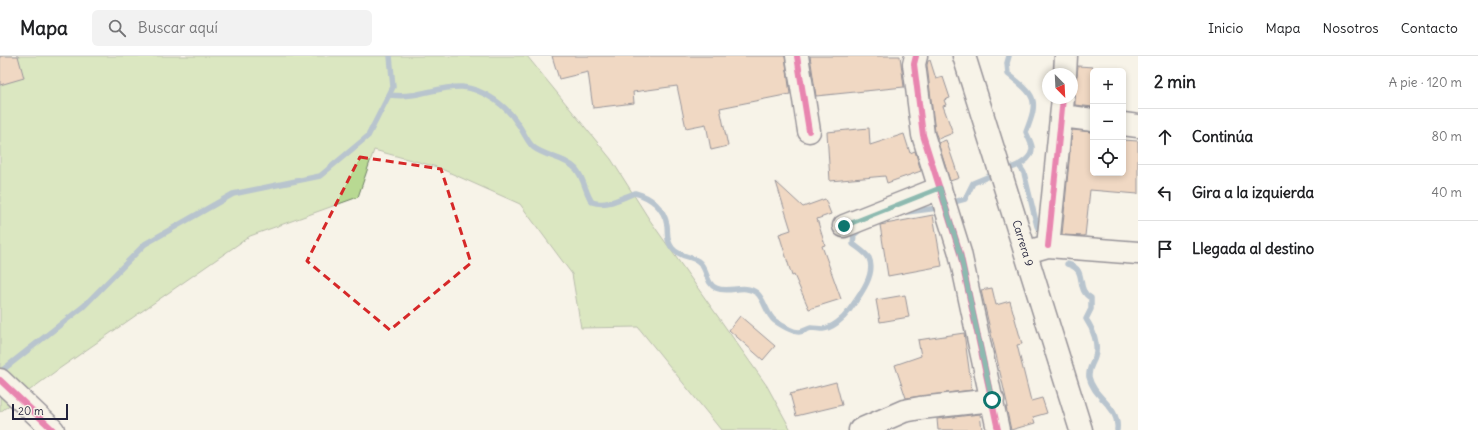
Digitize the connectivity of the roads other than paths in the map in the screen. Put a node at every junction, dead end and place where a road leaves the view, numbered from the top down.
1 (797, 56) edge
2 (916, 56) edge
3 (964, 56) edge
4 (1066, 56) edge
5 (1065, 68) edge
6 (1062, 107) edge
7 (1090, 119) edge
8 (1126, 124) edge
9 (1138, 126) edge
10 (809, 131) dead end
11 (940, 188) junction
12 (844, 226) dead end
13 (1048, 246) junction
14 (1025, 252) junction
15 (1138, 253) edge
16 (0, 380) edge
17 (992, 400) junction
18 (53, 430) edge
19 (860, 430) edge
20 (998, 430) edge
21 (1081, 430) edge

1 - 10 main road
2 - 11 main road
3 - 14 main road, Carrera 9
4 - 5 main road
6 - 7 main road
6 - 13 main road
8 - 9 main road
11 - 12 main road
11 - 17 main road
13 - 14 main road
13 - 15 main road
14 - 21 main road, Carrera 9
16 - 18 main road
17 - 19 main road
17 - 20 main road

